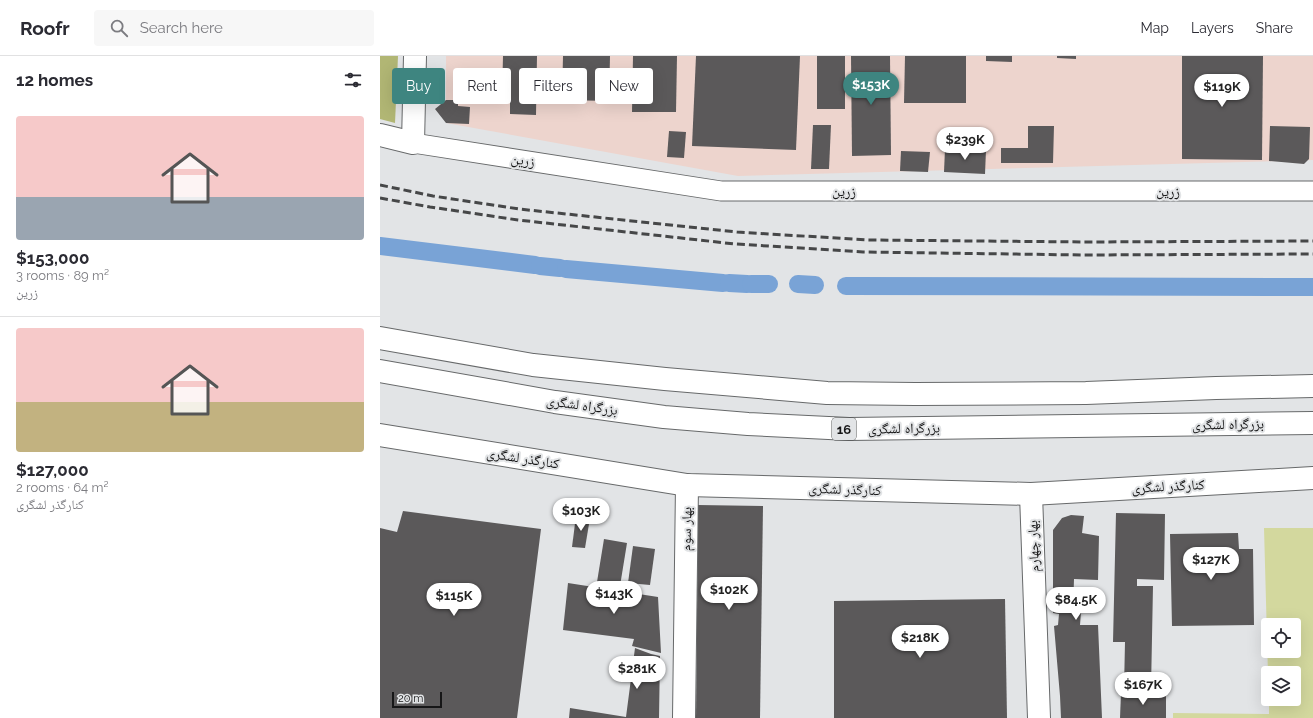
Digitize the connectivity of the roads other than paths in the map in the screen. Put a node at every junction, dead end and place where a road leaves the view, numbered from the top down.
1 (415, 56) edge
2 (380, 135) edge
3 (413, 142) junction
4 (1313, 190) edge
5 (380, 338) edge
6 (380, 371) edge
7 (1313, 386) edge
8 (1313, 423) edge
9 (380, 435) edge
10 (1313, 478) edge
11 (687, 485) junction
12 (1031, 494) junction
13 (684, 718) edge
14 (1039, 718) edge

1 - 3 main road
2 - 3 main road, زرین
3 - 4 street, زرین
5 - 7 main road
6 - 8 main road, بزرگراه لشگری / 16
9 - 11 main road, کنارگذر لشگری
10 - 12 main road, کنارگذر لشگری
11 - 12 main road, کنارگذر لشگری
11 - 13 main road, بهار سوم
12 - 14 main road, بهار چهارم

